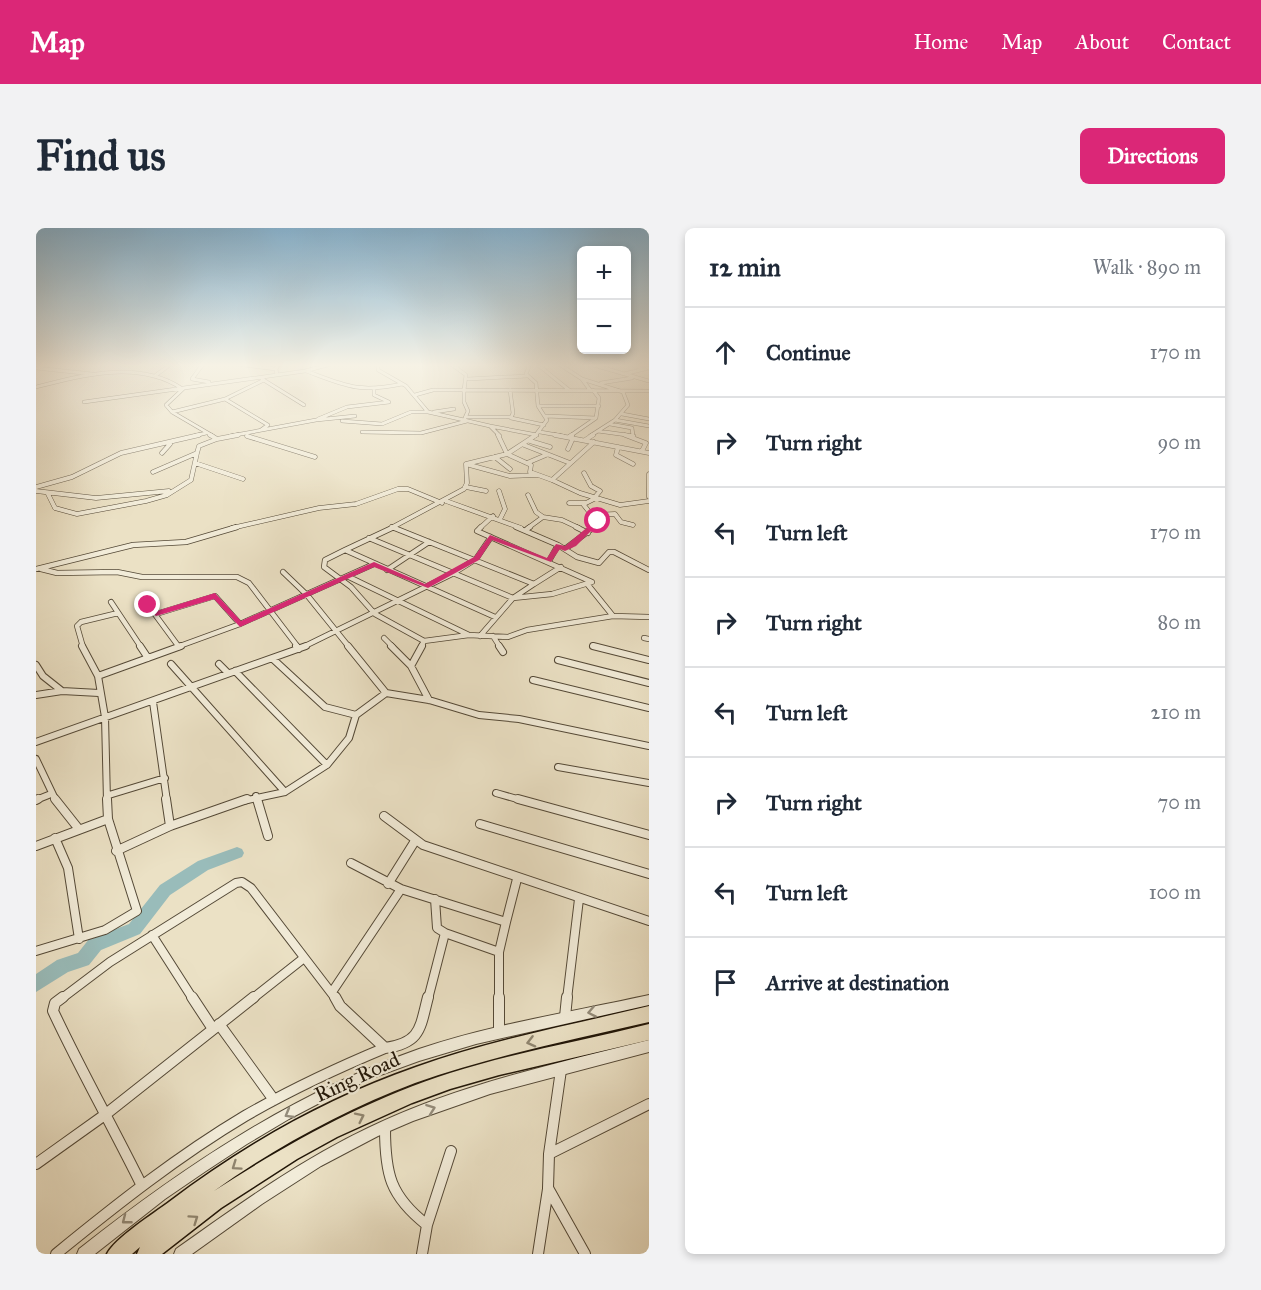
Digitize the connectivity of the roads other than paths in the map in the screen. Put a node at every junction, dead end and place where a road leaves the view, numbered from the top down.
1 (172, 412) edge
2 (246, 412) edge
3 (336, 412) edge
4 (347, 412) edge
5 (430, 412) joint
6 (468, 412) edge
7 (513, 412) edge
8 (543, 412) edge
9 (598, 412) edge
10 (622, 414) joint
11 (546, 416) junction
12 (511, 417) junction
13 (596, 418) junction
14 (466, 419) junction
15 (649, 419) edge
16 (318, 420) junction
17 (615, 420) junction
18 (376, 424) junction
19 (610, 424) junction
20 (544, 425) junction
21 (490, 426) junction
22 (649, 426) edge
23 (597, 431) junction
24 (261, 432) junction
25 (206, 433) junction
26 (538, 434) junction
27 (243, 435) junction
28 (633, 436) junction
29 (571, 438) junction
30 (217, 439) junction
31 (585, 440) junction
32 (530, 441) junction
33 (594, 442) junction
34 (171, 444) junction
35 (524, 445) junction
36 (549, 447) dead end
37 (618, 447) junction
38 (568, 448) dead end
39 (642, 451) junction
40 (162, 453) dead end
41 (197, 453) junction
42 (649, 453) edge
43 (507, 454) junction
44 (546, 455) junction
45 (315, 457) dead end
46 (495, 457) junction
47 (527, 463) junction
48 (570, 463) junction
49 (195, 464) junction
50 (466, 464) junction
51 (633, 464) dead end
52 (510, 469) dead end
53 (153, 472) dead end
54 (584, 473) dead end
55 (649, 474) edge
56 (536, 475) junction
57 (243, 479) dead end
58 (552, 480) junction
59 (466, 487) junction
60 (36, 489) edge
61 (178, 489) junction
62 (486, 491) dead end
63 (499, 491) dead end
64 (48, 494) junction
65 (528, 495) dead end
66 (649, 496) edge
67 (595, 498) junction
68 (649, 501) edge
69 (444, 502) junction
70 (569, 503) dead end
71 (583, 504) junction
72 (594, 515) junction
73 (493, 516) junction
74 (543, 517) junction
75 (500, 519) junction
76 (633, 525) dead end
77 (392, 527) junction
78 (527, 529) junction
79 (588, 533) junction
80 (490, 537) junction
81 (369, 538) junction
82 (429, 543) junction
83 (558, 545) junction
84 (565, 549) junction
85 (345, 550) junction
86 (409, 556) junction
87 (476, 559) junction
88 (549, 561) junction
89 (374, 564) junction
90 (561, 567) junction
91 (37, 569) edge
92 (387, 570) junction
93 (649, 570) edge
94 (283, 572) dead end
95 (452, 574) junction
96 (350, 578) junction
97 (342, 580) junction
98 (534, 584) junction
99 (588, 585) junction
100 (425, 587) junction
101 (307, 595) junction
102 (513, 598) junction
103 (399, 601) junction
104 (111, 602) dead end
105 (148, 605) dead end
106 (271, 610) junction
107 (118, 613) junction
108 (156, 614) junction
109 (375, 614) junction
110 (613, 616) junction
111 (495, 617) junction
112 (649, 617) edge
113 (240, 624) junction
114 (336, 632) junction
115 (470, 636) junction
116 (480, 636) junction
117 (493, 636) junction
118 (384, 638) dead end
119 (424, 641) junction
120 (593, 646) dead end
121 (179, 647) junction
122 (300, 649) junction
123 (503, 652) dead end
124 (148, 658) junction
125 (273, 659) junction
126 (558, 660) dead end
127 (649, 660) edge
128 (171, 664) dead end
129 (219, 664) dead end
130 (36, 665) edge
131 (411, 666) junction
132 (235, 671) junction
133 (228, 673) junction
134 (98, 675) junction
135 (533, 680) dead end
136 (649, 683) edge
137 (190, 686) junction
138 (62, 691) junction
139 (99, 693) junction
140 (386, 693) junction
141 (36, 695) edge
142 (429, 700) junction
143 (153, 702) junction
144 (649, 708) edge
145 (356, 715) junction
146 (105, 717) junction
147 (36, 742) edge
148 (649, 746) edge
149 (36, 759) edge
150 (327, 765) junction
151 (558, 767) dead end
152 (38, 773) edge
153 (165, 778) junction
154 (649, 783) edge
155 (285, 792) junction
156 (496, 793) dead end
157 (51, 794) junction
158 (109, 795) junction
159 (256, 796) junction
160 (36, 800) edge
161 (384, 816) dead end
162 (108, 819) junction
163 (480, 824) dead end
164 (170, 826) junction
165 (78, 828) junction
166 (649, 835) edge
167 (268, 836) dead end
168 (55, 838) junction
169 (415, 841) junction
170 (36, 846) edge
171 (116, 851) junction
172 (351, 863) dead end
173 (649, 874) edge
174 (517, 879) junction
175 (388, 884) junction
176 (400, 889) junction
177 (435, 899) junction
178 (579, 899) junction
179 (649, 921) edge
180 (506, 922) junction
181 (446, 933) junction
182 (152, 935) junction
183 (80, 939) junction
184 (36, 951) edge
185 (499, 952) junction
186 (304, 958) junction
187 (332, 992) junction
188 (649, 1000) edge
189 (649, 1014) edge
190 (565, 1017) junction
191 (216, 1027) junction
192 (499, 1032) junction
193 (649, 1032) edge
194 (649, 1046) edge
195 (385, 1048) junction
196 (561, 1070) junction
197 (274, 1100) junction
198 (649, 1104) edge
199 (106, 1114) junction
200 (385, 1127) junction
201 (452, 1151) dead end
202 (549, 1154) junction
203 (36, 1164) edge
204 (142, 1186) junction
205 (548, 1188) junction
206 (428, 1225) junction
207 (56, 1254) edge
208 (84, 1254) edge
209 (117, 1254) edge
210 (147, 1254) edge
211 (181, 1254) edge
212 (422, 1254) edge
213 (538, 1254) edge
214 (585, 1254) edge

1 - 25 street
2 - 24 street
3 - 16 street
4 - 16 street
5 - 14 street
5 - 18 street
6 - 14 street
7 - 12 street
8 - 11 street
9 - 13 street
10 - 15 street
10 - 17 street
11 - 13 street
11 - 20 street
12 - 14 street
12 - 20 street
13 - 29 street
14 - 18 street
14 - 21 street
16 - 18 street
16 - 24 street
17 - 19 street
17 - 22 street
19 - 23 street
19 - 28 street
20 - 26 street
21 - 26 street
21 - 43 street
23 - 28 street
23 - 31 street
24 - 27 street
25 - 30 street
25 - 34 street
26 - 29 street
26 - 32 street
27 - 30 street
27 - 45 street
28 - 39 street
29 - 31 street
29 - 38 street
30 - 41 street
31 - 33 street
32 - 35 street
32 - 36 street
33 - 37 street
33 - 48 street
34 - 40 street
34 - 60 street
35 - 43 street
35 - 44 street
37 - 39 street
37 - 51 street
39 - 42 street
41 - 49 street
41 - 53 street
43 - 46 street
43 - 47 street
44 - 47 street
44 - 48 street
46 - 50 street
46 - 52 street
47 - 56 street
48 - 58 street
49 - 57 street
49 - 61 street
50 - 56 street
50 - 59 street
54 - 67 street
55 - 66 street
56 - 58 street
58 - 67 street
59 - 62 street
59 - 69 street
60 - 64 street
61 - 64 street
61 - 64 street
63 - 75 street
65 - 74 street
67 - 68 street
67 - 71 street
69 - 73 street
69 - 77 street
69 - 91 street
70 - 71 street
71 - 72 street
72 - 76 street
72 - 79 street
73 - 75 street
73 - 80 street
74 - 78 street
74 - 79 street
75 - 78 street
77 - 81 street
77 - 82 street
78 - 83 street
79 - 84 street
80 - 87 street
80 - 88 street
81 - 85 street
81 - 86 street
82 - 86 street
82 - 87 street
83 - 84 street
83 - 88 street
84 - 93 street
85 - 89 street
85 - 97 street
86 - 92 street
86 - 95 street
87 - 95 street
87 - 98 street
88 - 90 street
89 - 92 street
89 - 96 street
90 - 98 street
90 - 99 street
91 - 106 street
92 - 100 street
94 - 101 street
95 - 100 street
95 - 102 street
96 - 97 street
96 - 103 street
97 - 101 street
97 - 109 street
98 - 102 street
99 - 102 street
99 - 110 street
100 - 103 street
100 - 111 street
101 - 106 street
101 - 114 street
102 - 111 street
103 - 109 street
103 - 115 street
104 - 107 street
105 - 108 street
106 - 113 street
106 - 122 street
107 - 124 street
107 - 134 street
108 - 113 street
108 - 121 street
109 - 114 street
109 - 119 street
110 - 112 street
110 - 117 street
111 - 116 street
113 - 121 street
114 - 122 street
114 - 140 street
115 - 116 street
115 - 119 street
116 - 117 street
117 - 123 street
118 - 131 street
119 - 131 street
120 - 127 street
121 - 124 street
122 - 125 street
124 - 134 street
125 - 132 street
125 - 145 street
126 - 136 street
128 - 137 street
129 - 133 street
130 - 138 street
131 - 142 street
132 - 133 street
132 - 150 street
133 - 137 street
134 - 139 street
135 - 144 street
137 - 143 street
137 - 155 street
138 - 139 street
138 - 141 street
139 - 146 street
140 - 142 street
140 - 145 street
142 - 148 street
143 - 146 street
143 - 153 street
145 - 150 street
146 - 147 street
146 - 158 street
149 - 152 street
150 - 155 street
151 - 154 street
152 - 157 street
153 - 158 street
153 - 164 street
155 - 159 street
156 - 166 street
157 - 160 street
157 - 165 street
158 - 162 street
159 - 164 street
159 - 167 street
161 - 169 street
162 - 165 street
162 - 171 street
163 - 173 street
164 - 171 street
165 - 168 street
168 - 170 street
168 - 183 street
169 - 174 street
169 - 175 street
171 - 183 street
172 - 175 street
174 - 178 street
174 - 180 street
175 - 176 street
176 - 177 street
176 - 187 street
177 - 180 street
177 - 181 street
178 - 179 street
178 - 190 street
180 - 185 street
181 - 185 street
181 - 195 street
182 - 186 street
182 - 191 street
182 - 199 street
183 - 184 street
185 - 192 street
186 - 187 street
186 - 191 street
187 - 195 street
188 -> 190 street
189 -> 209 highway, Ring Road
190 - 192 street
191 - 197 street
191 - 199 street
192 -> 208 street
210 -> 193 highway, Ring Road
194 - 196 street
195 - 197 street
200 -> 196 street
196 - 202 street
197 - 204 street
198 - 202 street
199 - 203 street
199 - 204 street
200 - 206 street
200 - 211 street
201 - 206 street
202 - 205 street
204 - 207 street
205 - 213 street
205 - 214 street
206 - 212 street

